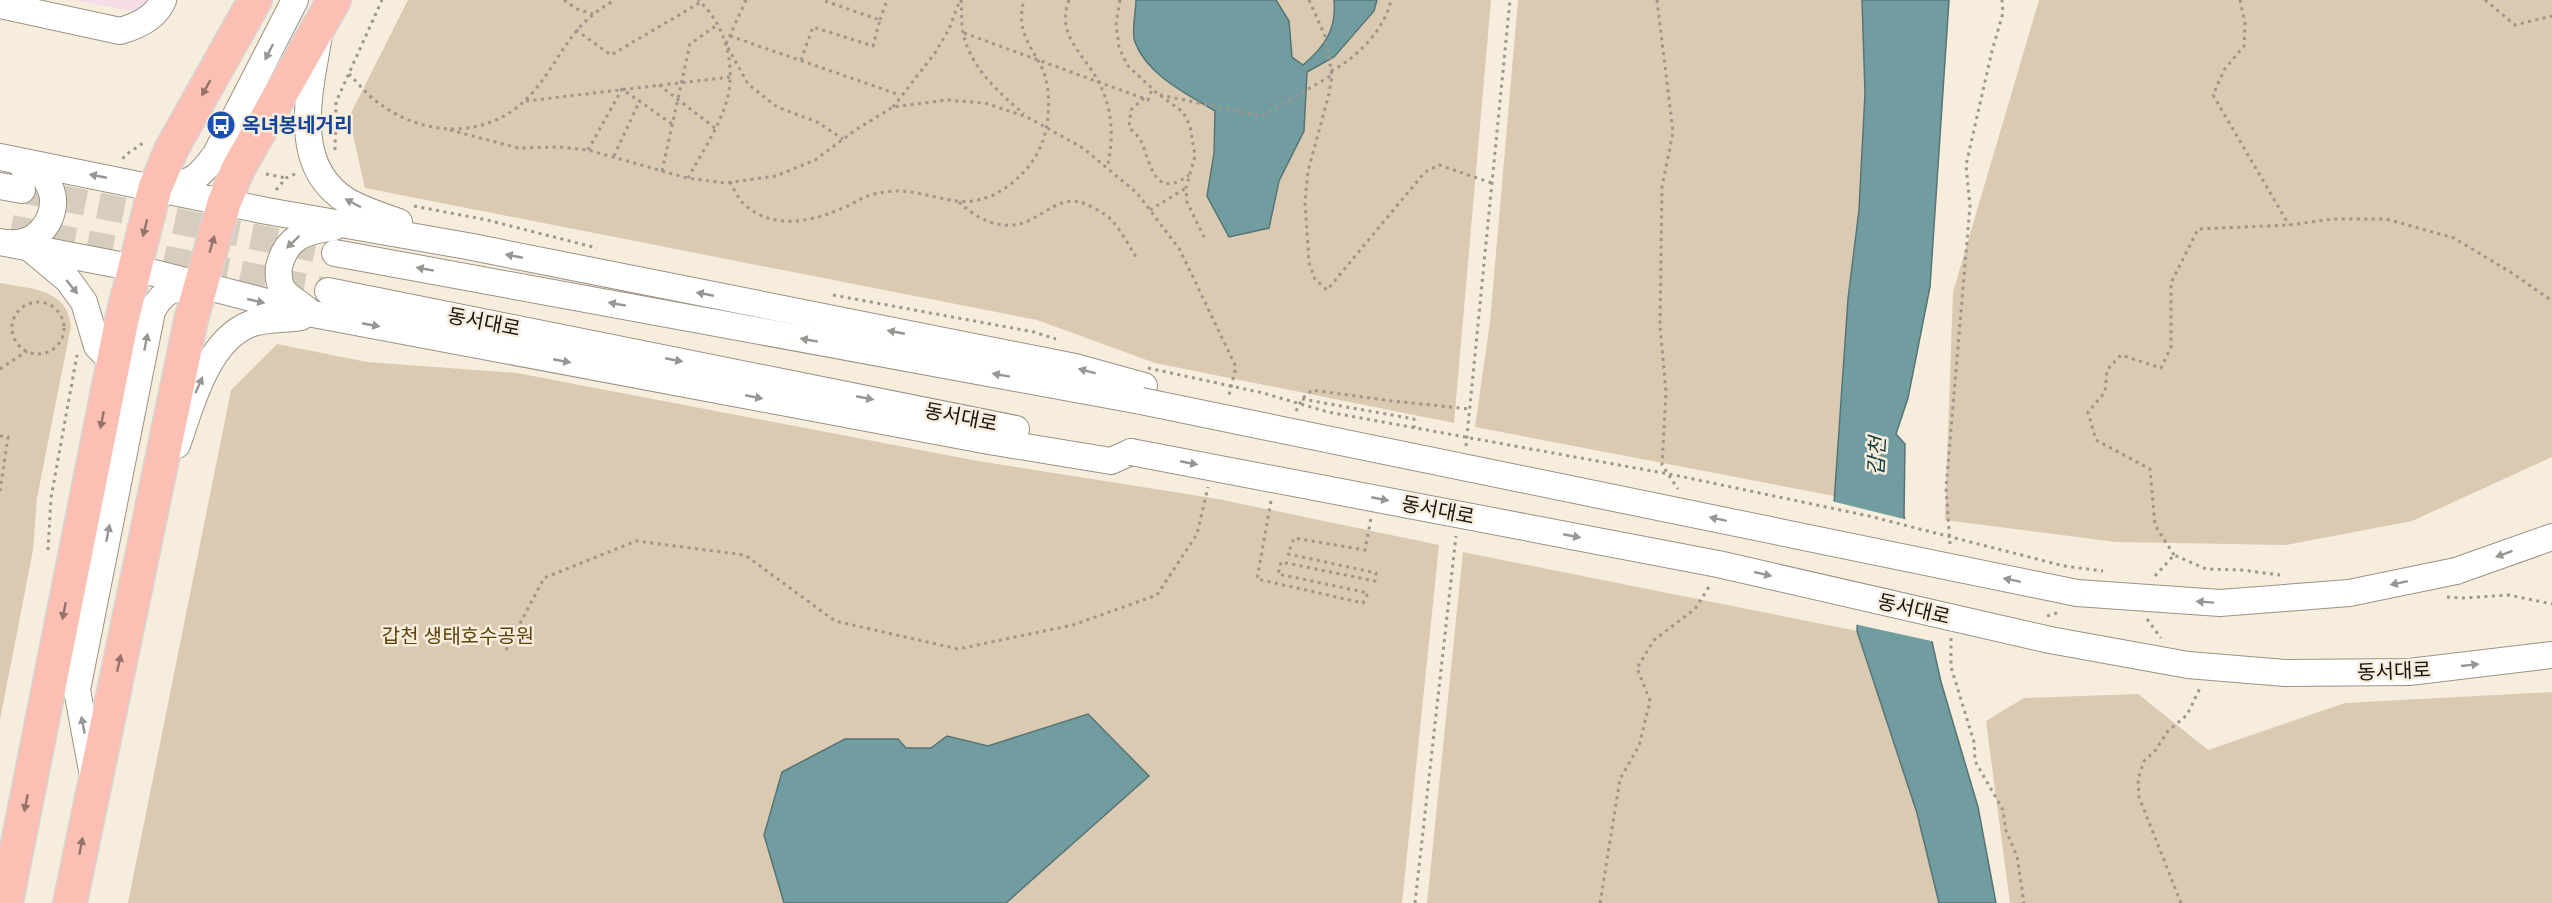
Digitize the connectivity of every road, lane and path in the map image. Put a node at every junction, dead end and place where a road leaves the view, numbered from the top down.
1 (163, 0) edge
2 (255, 0) edge
3 (295, 0) edge
4 (382, 0) edge
5 (564, 0) edge
6 (615, 0) edge
7 (746, 0) edge
8 (822, 0) edge
9 (887, 0) edge
10 (961, 0) edge
11 (1024, 0) edge
12 (1070, 0) edge
13 (1120, 0) edge
14 (1309, 0) edge
15 (1391, 0) edge
16 (1657, 0) edge
17 (2002, 0) edge
18 (2240, 0) edge
19 (2485, 0) edge
20 (699, 1) edge
21 (0, 5) edge
22 (327, 13) edge
23 (593, 14) junction
24 (2552, 16) edge
25 (880, 20) junction
26 (717, 24) junction
27 (576, 30) junction
28 (963, 33) junction
29 (730, 36) junction
30 (726, 44) junction
31 (1035, 59) junction
32 (801, 60) junction
33 (1332, 73) junction
34 (349, 74) junction
35 (730, 77) junction
36 (682, 82) junction
37 (1099, 82) junction
38 (659, 85) junction
39 (622, 89) junction
40 (1152, 89) junction
41 (1158, 94) junction
42 (900, 95) junction
43 (1143, 98) junction
44 (640, 100) junction
45 (678, 101) junction
46 (524, 102) junction
47 (893, 107) dead end
48 (1027, 117) dead end
49 (673, 125) junction
50 (715, 128) junction
51 (450, 130) junction
52 (151, 138) dead end
53 (843, 139) dead end
54 (519, 148) dead end
55 (588, 150) dead end
56 (124, 156) dead end
57 (335, 156) dead end
58 (614, 156) dead end
59 (2, 157) edge
60 (1107, 168) dead end
61 (662, 171) dead end
62 (266, 174) dead end
63 (1191, 174) junction
64 (687, 178) dead end
65 (730, 182) dead end
66 (1493, 183) dead end
67 (155, 188) junction
68 (1186, 188) junction
69 (272, 195) dead end
70 (959, 202) junction
71 (224, 203) junction
72 (410, 206) dead end
73 (1150, 210) dead end
74 (347, 225) junction
75 (2289, 225) junction
76 (3, 234) edge
77 (1205, 239) dead end
78 (467, 246) junction
79 (29, 248) junction
80 (604, 249) dead end
81 (335, 252) tunnel mouth
82 (1136, 257) dead end
83 (135, 268) junction
84 (200, 286) junction
85 (328, 291) tunnel mouth
86 (822, 292) dead end
87 (2552, 301) edge
88 (313, 314) junction
89 (1057, 339) dead end
90 (79, 347) dead end
91 (27, 351) junction
92 (114, 363) junction
93 (0, 369) edge
94 (1144, 385) junction
95 (1302, 399) dead end
96 (1414, 428) junction
97 (0, 436) edge
98 (1131, 452) junction
99 (0, 491) edge
100 (1679, 491) dead end
101 (1371, 517) dead end
102 (148, 518) junction
103 (2552, 537) edge
104 (1950, 546) dead end
105 (48, 550) dead end
106 (2174, 555) dead end
107 (2108, 572) dead end
108 (1708, 574) dead end
109 (2153, 578) dead end
110 (2288, 578) dead end
111 (1257, 579) dead end
112 (2164, 579) dead end
113 (2264, 579) dead end
114 (2143, 613) dead end
115 (1951, 628) dead end
116 (2165, 643) dead end
117 (2552, 655) edge
118 (2200, 678) dead end
119 (94, 782) junction
120 (7, 870) edge
121 (6, 903) edge
122 (70, 903) edge
123 (1600, 903) edge
124 (2024, 903) edge
125 (2181, 903) edge

1 - 21 street
2 -> 67 main road
3 -> 67 street
4 - 34 path
5 - 23 path
6 - 23 path
7 - 29 path
8 - 25 path
9 - 25 path
10 - 28 path
10 - 42 path
11 - 31 path
12 - 37 path
13 - 40 path
14 - 33 path
15 - 33 path
16 - 100 path
17 - 104 path
18 - 75 path
19 - 24 path
20 - 26 path
20 - 27 path
22 - 71 main road
78 -> 22 street
23 - 27 path
25 - 32 path
26 - 30 path
26 - 36 path
27 - 46 path
28 - 31 path
28 - 48 path
29 - 30 path
29 - 32 path
30 - 35 path
30 - 53 path
31 - 37 path
31 - 70 path
32 - 42 path
33 - 41 path
33 - 66 path
34 - 51 path
34 - 57 path
35 - 36 path
35 - 50 path
36 - 38 path
36 - 45 path
37 - 43 path
37 - 60 path
38 - 39 path
38 - 45 path
39 - 44 path
39 - 46 path
39 - 55 path
40 - 41 path
40 - 43 path
41 - 63 path
42 - 47 path
43 - 63 path
44 - 49 path
44 - 58 path
45 - 49 path
45 - 50 path
46 - 51 path
49 - 61 path
50 - 64 path
51 - 54 path
52 - 56 path
67 -> 59 street
59 - 76 street
62 - 69 path
63 - 68 path
65 - 70 path
67 - 71 street
67 -> 83 main road
68 - 73 path
68 - 77 path
70 - 82 path
71 - 74 street
84 -> 71 main road
72 - 80 path
74 - 78 street
74 -> 88 street
75 - 87 path
75 - 106 path
76 - 79 street
94 -> 78 street
79 - 83 street
79 -> 92 street
94 -> 81 street, 동서대로
83 - 84 street
83 - 92 main road
84 -> 88 street
84 - 102 main road
119 -> 84 street
85 -> 98 street, 동서대로
86 - 89 path
88 -> 98 street
102 -> 88 street
90 - 105 path
91 - 91 path
91 - 93 path
92 -> 120 main road
94 - 96 path, bridge
103 -> 94 street, bridge
95 - 96 path
96 - 107 path, bridge
97 - 99 path
98 -> 117 street, 동서대로, bridge
101 - 111 path
119 -> 102 main road
108 - 123 path
109 - 112 path
110 - 113 path
114 - 116 path
115 - 124 path
118 - 125 path
122 -> 119 main road
120 - 121 main road

